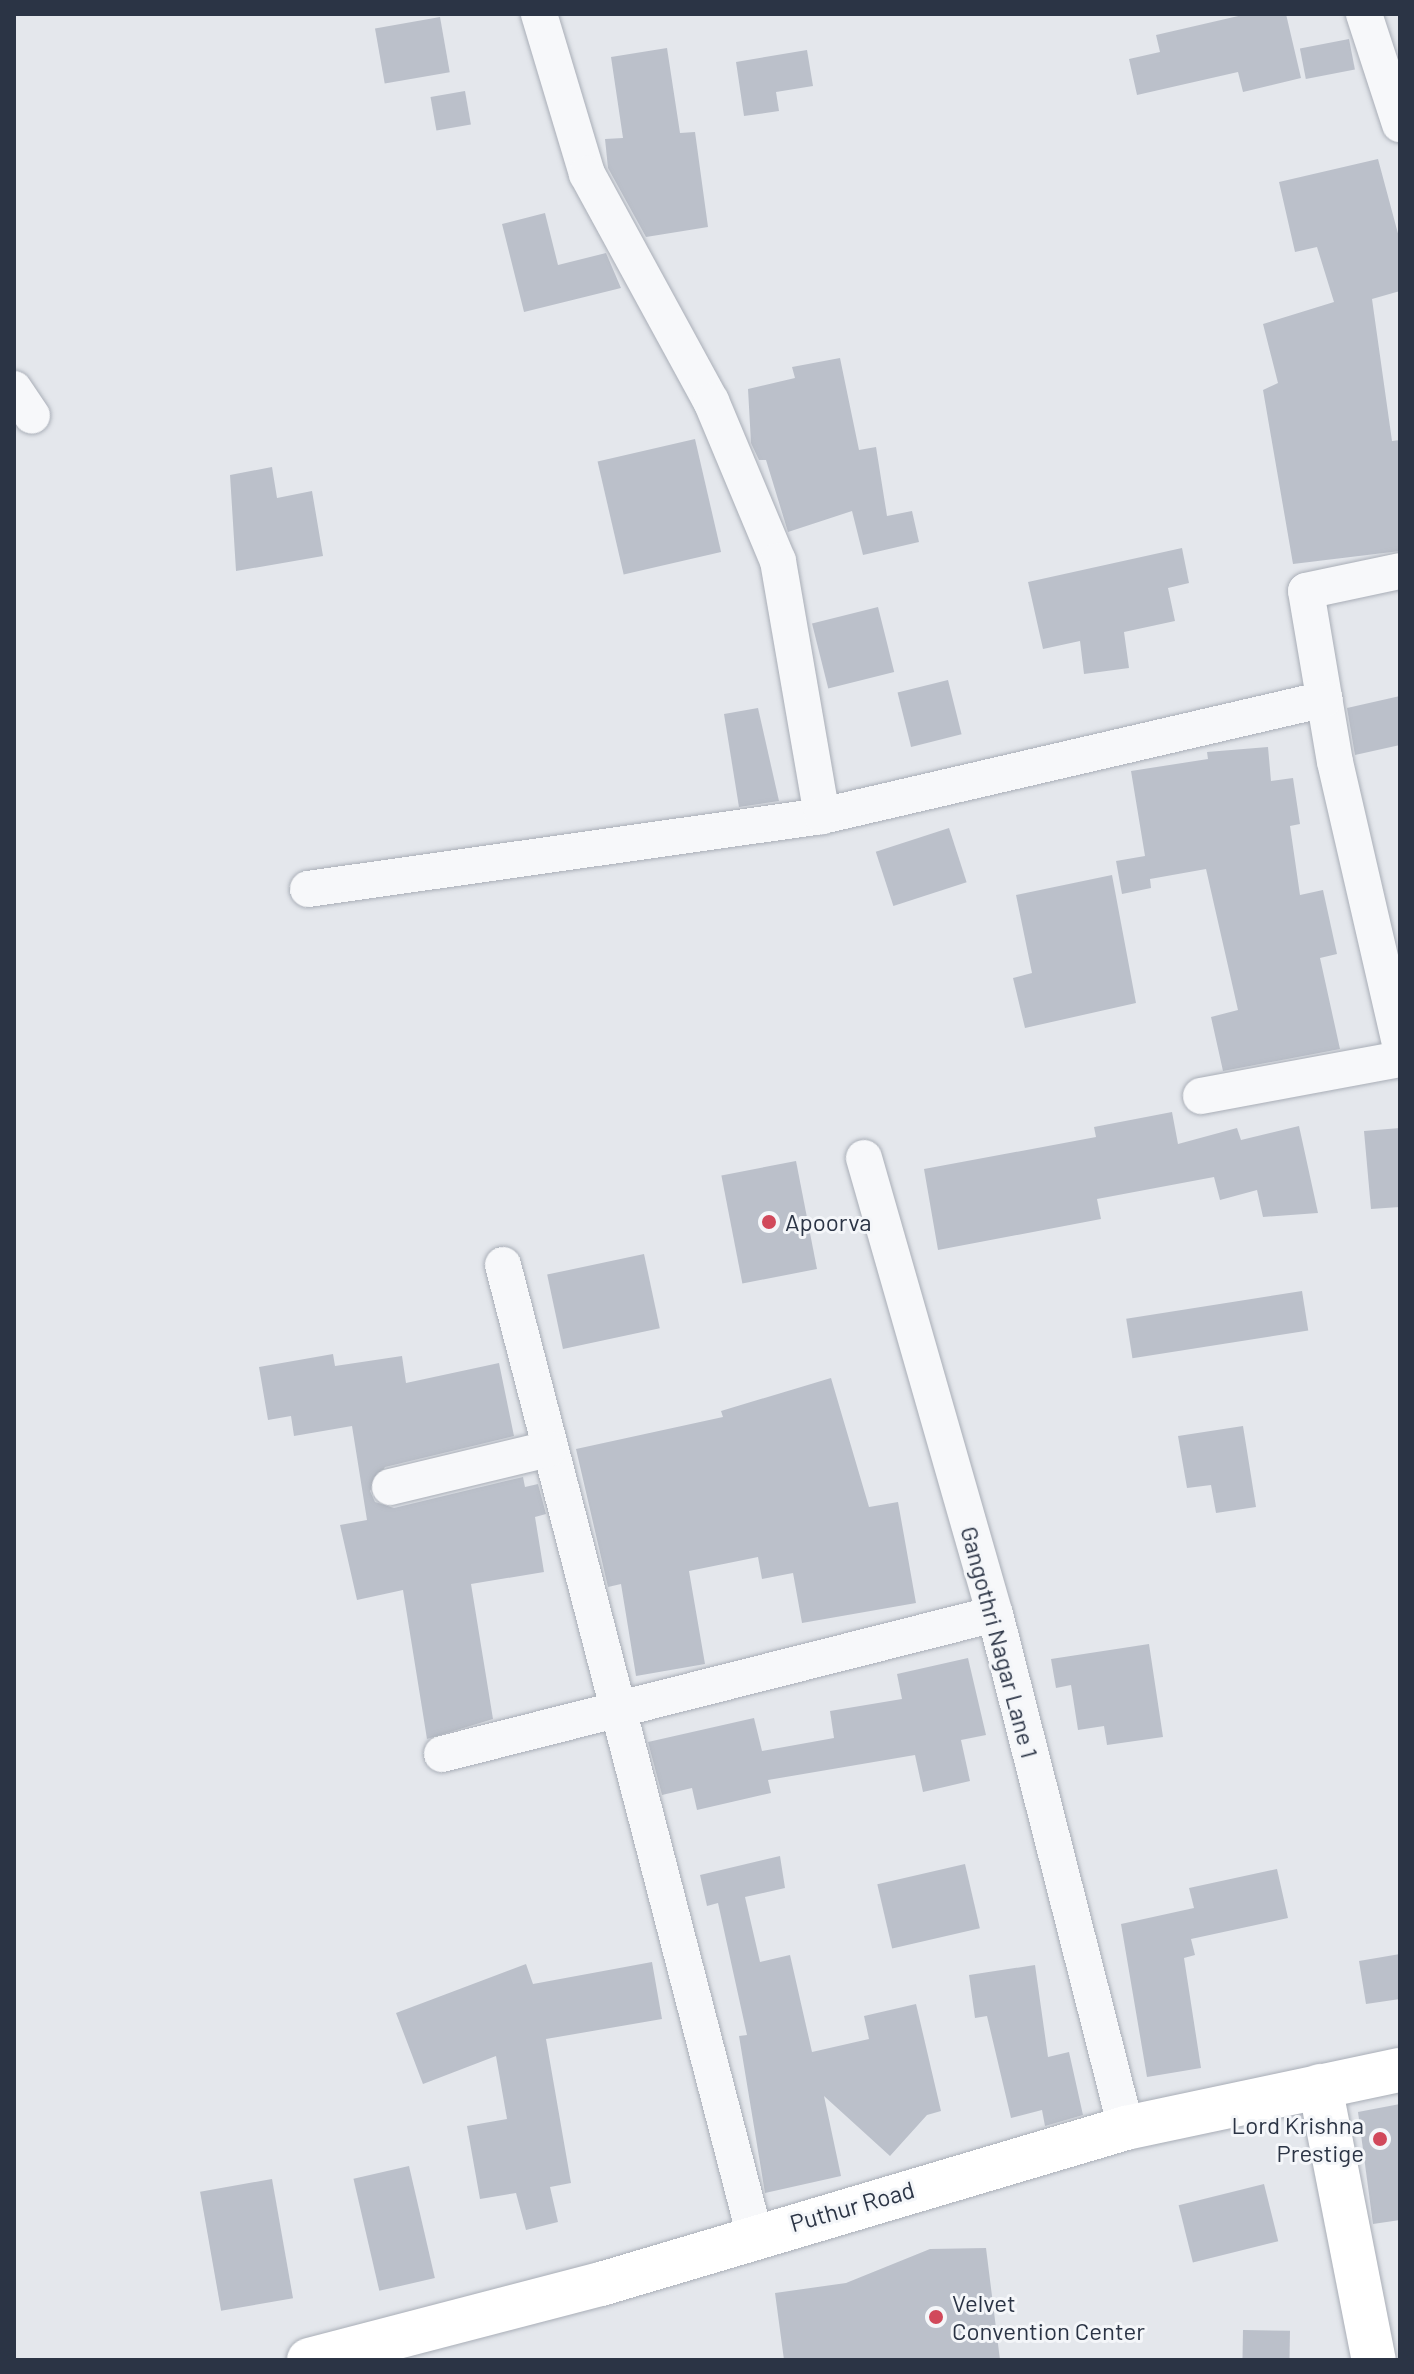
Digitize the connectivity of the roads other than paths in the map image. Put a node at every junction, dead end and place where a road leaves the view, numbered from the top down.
1 (539, 14) edge
2 (1364, 14) edge
3 (1400, 124) edge
4 (1400, 571) edge
5 (1325, 699) junction
6 (822, 816) junction
7 (308, 889) dead end
8 (1400, 1044) edge
9 (1400, 1059) edge
10 (1201, 1096) dead end
11 (864, 1158) dead end
12 (503, 1265) dead end
13 (548, 1449) junction
14 (390, 1487) dead end
15 (995, 1614) junction
16 (621, 1708) junction
17 (442, 1754) dead end
18 (1400, 2070) edge
19 (1320, 2086) junction
20 (1126, 2128) junction
21 (754, 2233) junction
22 (309, 2360) edge
23 (1374, 2360) edge

1 - 6 street
2 - 3 street
4 - 5 street
5 - 6 street
5 - 8 street
6 - 7 street
9 - 10 street
11 - 15 street, Gangothri Nagar Lane 1
12 - 13 street
13 - 14 street
13 - 16 street
15 - 16 street
15 - 20 street, Gangothri Nagar Lane 1
16 - 17 street
16 - 21 street
18 - 19 street, Puthur Road
19 - 20 street, Puthur Road
19 - 23 street
20 - 21 street, Puthur Road
21 - 22 street, Puthur Road

